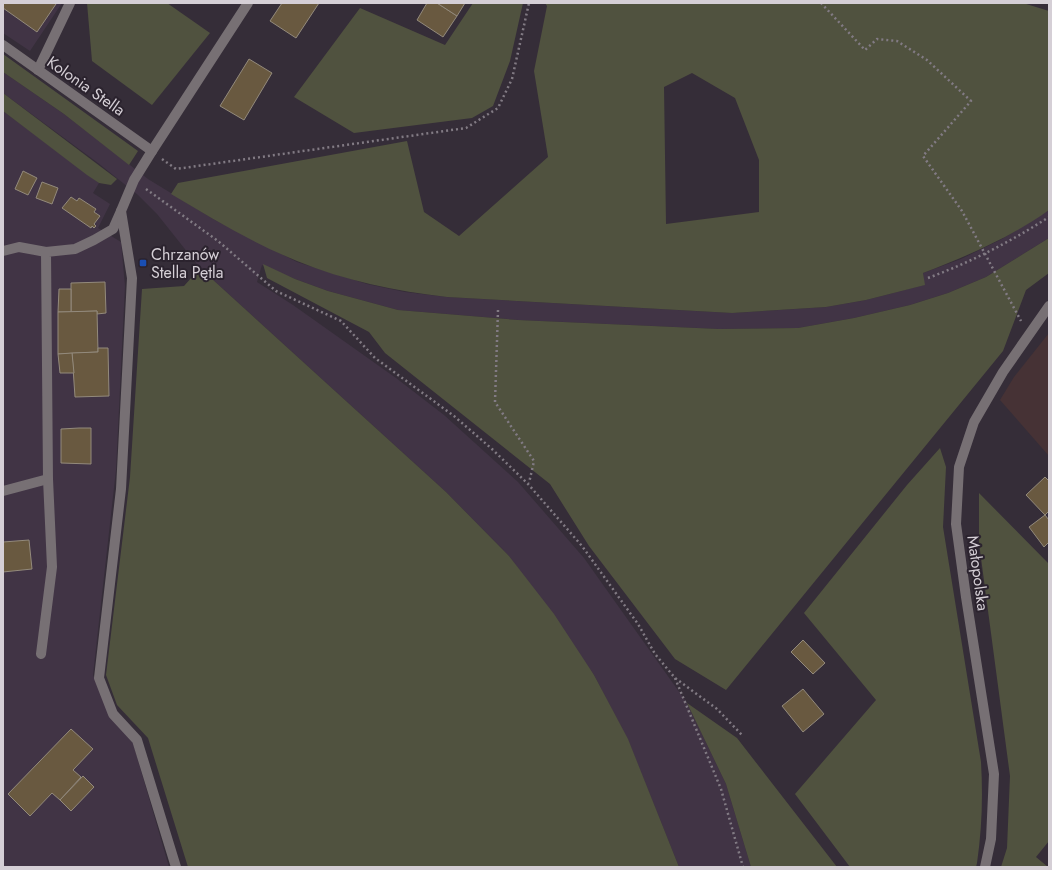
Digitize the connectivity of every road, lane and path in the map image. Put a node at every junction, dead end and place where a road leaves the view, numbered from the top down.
1 (70, 3) edge
2 (248, 3) edge
3 (528, 3) edge
4 (821, 3) edge
5 (3, 45) edge
6 (38, 70) junction
7 (152, 151) junction
8 (134, 180) junction
9 (121, 211) junction
10 (1049, 217) edge
11 (3, 251) edge
12 (46, 252) junction
13 (985, 254) junction
14 (928, 278) dead end
15 (1049, 306) edge
16 (498, 310) dead end
17 (1028, 334) junction
18 (48, 479) junction
19 (528, 484) junction
20 (3, 491) edge
21 (41, 654) dead end
22 (675, 678) junction
23 (742, 735) dead end
24 (176, 867) edge
25 (743, 867) edge
26 (985, 867) edge

1 - 6 street
2 - 7 street
3 - 7 path
4 - 13 path
5 - 6 street, Kolonia Stella
6 - 7 street, Kolonia Stella
7 - 8 street
8 - 9 street
8 - 19 path
9 - 12 street
9 - 24 street
10 - 13 path
11 - 12 street
12 - 18 street
13 - 14 path
13 - 17 path
15 - 17 street, Małopolska
16 - 19 path
17 - 26 street, Małopolska
18 - 20 street
18 - 21 street
19 - 22 path
22 - 23 path
22 - 25 path

